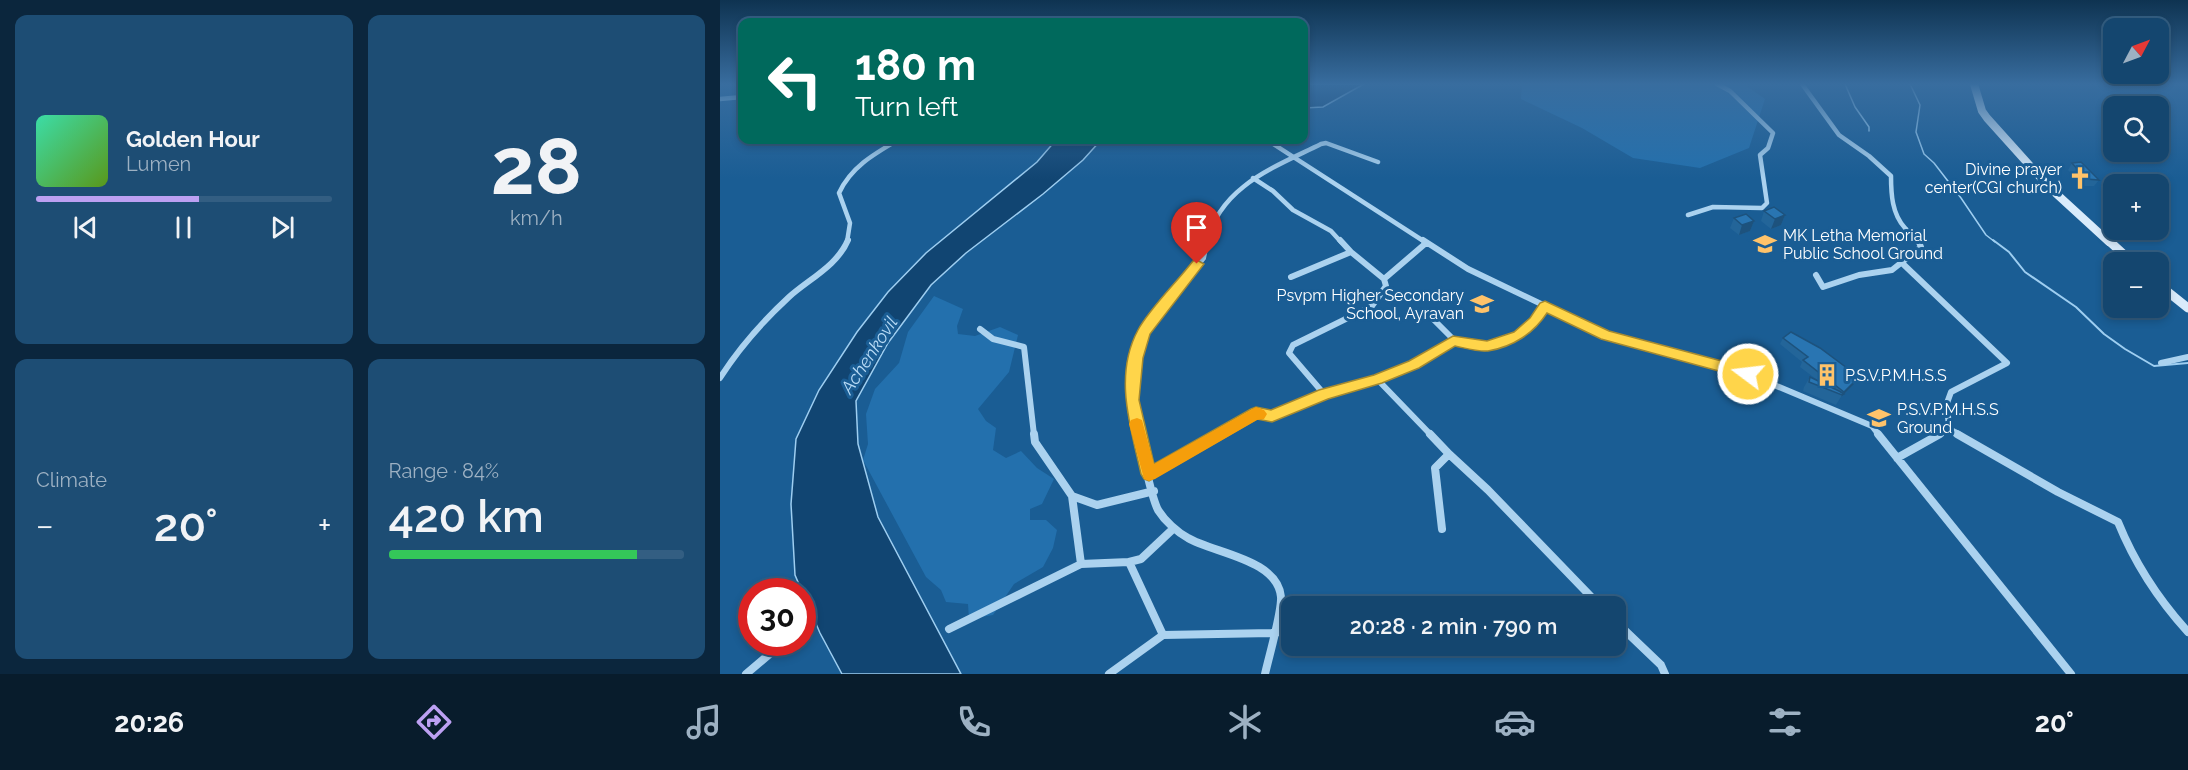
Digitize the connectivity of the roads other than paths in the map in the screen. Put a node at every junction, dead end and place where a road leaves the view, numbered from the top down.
1 (1755, 115) edge
2 (1825, 115) edge
3 (1986, 115) edge
4 (891, 144) edge
5 (1273, 144) edge
6 (1293, 157) junction
7 (1378, 162) dead end
8 (1252, 178) junction
9 (1688, 215) dead end
10 (1426, 243) junction
11 (1351, 252) junction
12 (2121, 252) edge
13 (1902, 262) junction
14 (1816, 275) dead end
15 (1291, 277) dead end
16 (1384, 279) junction
17 (2169, 293) edge
18 (1545, 306) junction
19 (2188, 308) edge
20 (1425, 311) dead end
21 (980, 329) dead end
22 (1455, 341) junction
23 (2188, 357) edge
24 (2161, 363) dead end
25 (720, 378) edge
26 (1377, 379) junction
27 (1324, 394) junction
28 (1949, 429) junction
29 (1449, 453) junction
30 (1897, 458) junction
31 (1149, 474) junction
32 (1154, 491) junction
33 (1072, 496) junction
34 (1174, 528) junction
35 (1442, 529) dead end
36 (1129, 562) junction
37 (1081, 564) junction
38 (1590, 596) edge
39 (949, 629) dead end
40 (1626, 632) edge
41 (2188, 632) edge
42 (1276, 633) junction
43 (1163, 635) junction
44 (767, 656) edge
45 (746, 674) edge
46 (1109, 674) edge
47 (1265, 674) edge
48 (1665, 674) edge
49 (2071, 674) edge

1 - 9 street
2 - 13 street
3 - 12 main road
4 - 25 street
5 - 6 street
6 - 7 street
6 - 8 street
6 - 10 street
8 - 11 street
8 - 31 street
10 - 16 street
10 - 18 street
11 - 15 street
11 - 16 street
13 - 14 street
13 - 28 street
16 - 27 street
17 - 19 main road
18 - 22 street
18 - 30 street
20 - 22 street
21 - 33 street
22 - 26 street
23 - 24 street
26 - 27 street
26 - 29 street
27 - 31 street
28 - 30 street
28 - 41 street
29 - 35 street
29 - 38 street
30 - 49 street
31 - 32 street
32 - 33 street
32 - 34 street
33 - 37 street
34 - 36 street
34 - 42 street
36 - 37 street
36 - 43 street
37 - 39 street
40 - 48 street
42 - 43 street
42 - 47 street
43 - 46 street
44 - 45 street

